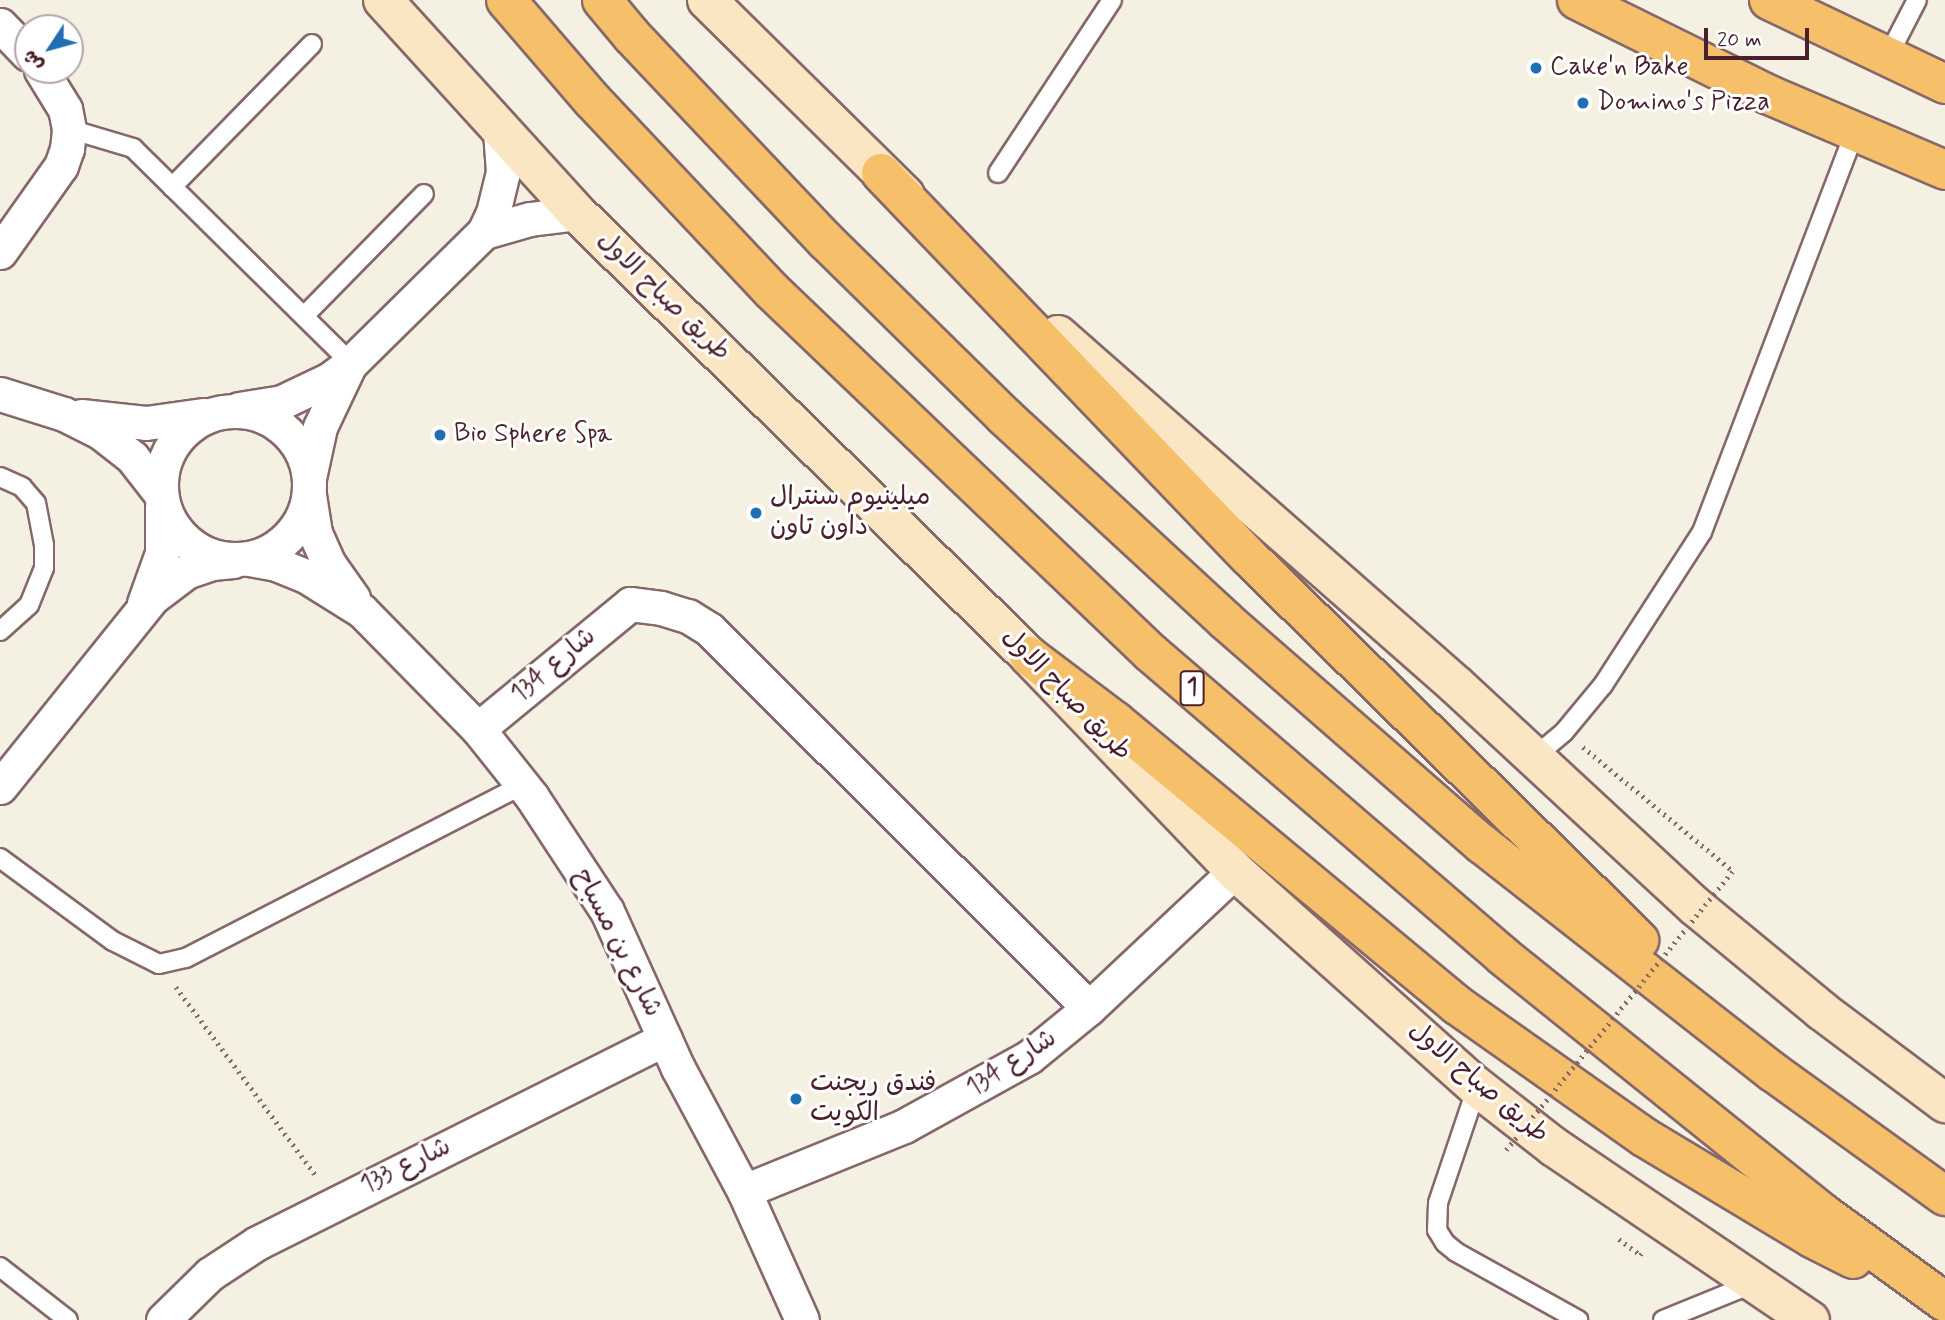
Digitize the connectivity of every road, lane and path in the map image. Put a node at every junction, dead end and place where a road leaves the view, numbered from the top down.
1 (383, 0) edge
2 (506, 0) edge
3 (603, 0) edge
4 (706, 0) edge
5 (1112, 0) edge
6 (1577, 0) edge
7 (1769, 0) edge
8 (1917, 0) edge
9 (0, 25) edge
10 (14, 40) edge
11 (312, 44) dead end
12 (1887, 58) junction
13 (50, 84) edge
14 (1945, 84) edge
15 (69, 129) junction
16 (500, 131) junction
17 (1854, 134) junction
18 (1945, 170) edge
19 (881, 173) junction
20 (998, 173) dead end
21 (172, 187) junction
22 (424, 194) dead end
23 (577, 213) junction
24 (484, 232) junction
25 (0, 252) edge
26 (304, 316) junction
27 (351, 363) junction
28 (0, 394) edge
29 (221, 412) junction
30 (65, 414) junction
31 (0, 477) edge
32 (309, 486) junction
33 (161, 499) junction
34 (243, 559) junction
35 (142, 609) junction
36 (362, 611) junction
37 (0, 631) edge
38 (1029, 656) junction
39 (478, 729) junction
40 (1564, 732) junction
41 (1533, 758) junction
42 (522, 785) junction
43 (0, 787) edge
44 (0, 858) edge
45 (1236, 871) junction
46 (159, 964) junction
47 (1089, 1008) junction
48 (665, 1039) junction
49 (1773, 1072) junction
50 (1477, 1087) junction
51 (1945, 1103) edge
52 (1506, 1150) dead end
53 (744, 1191) junction
54 (1945, 1196) edge
55 (335, 1202) junction
56 (0, 1267) edge
57 (1754, 1283) junction
58 (1942, 1300) edge
59 (1802, 1318) edge
60 (68, 1320) edge
61 (163, 1320) edge
62 (803, 1320) edge
63 (1578, 1320) edge
64 (1663, 1320) edge

1 - 16 main road, طريق صباح الاول
2 - 58 main road, 1
3 - 49 main road
4 - 19 main road
5 - 20 lane
6 - 17 main road
7 - 12 main road
8 - 12 lane
9 - 10 street
11 - 21 lane
12 - 14 main road
13 - 15 street
15 - 21 lane
15 - 25 street
16 - 23 main road, طريق صباح الاول
16 - 24 street
17 - 18 main road
17 - 40 lane
19 - 41 main road
19 - 49 main road
21 - 26 lane
22 - 26 lane
23 - 24 street
23 - 38 main road, طريق صباح الاول
24 - 27 street
26 - 27 lane
27 - 29 street
27 - 32 street
28 - 30 street
29 - 30 street
29 - 32 street
29 - 33 street
30 - 33 street
31 - 37 lane
32 - 34 street
32 - 36 street, شارع بن مسباح
33 - 34 street
33 - 35 street
34 - 35 street
34 - 36 street, شارع بن مسباح
35 - 43 street
36 - 39 street, شارع بن مسباح
38 - 45 main road, طريق صباح الاول
38 - 58 main road
39 - 42 street, شارع بن مسباح
39 - 47 street, شارع 134
40 - 41 lane
40 - 52 path, bridge
41 - 51 main road
42 - 46 lane
42 - 48 street, شارع بن مسباح
44 - 46 lane
45 - 47 street, شارع 134
45 - 50 main road, طريق صباح الاول
46 - 55 path
47 - 53 street, شارع 134
48 - 53 street, شارع بن مسباح
48 - 55 street, شارع 133
49 - 54 main road
50 - 57 main road, طريق صباح الاول
50 - 63 lane
53 - 62 street, شارع بن مسباح
55 - 61 street, شارع 133
56 - 60 lane
57 - 59 main road, طريق صباح الاول
57 - 64 lane

